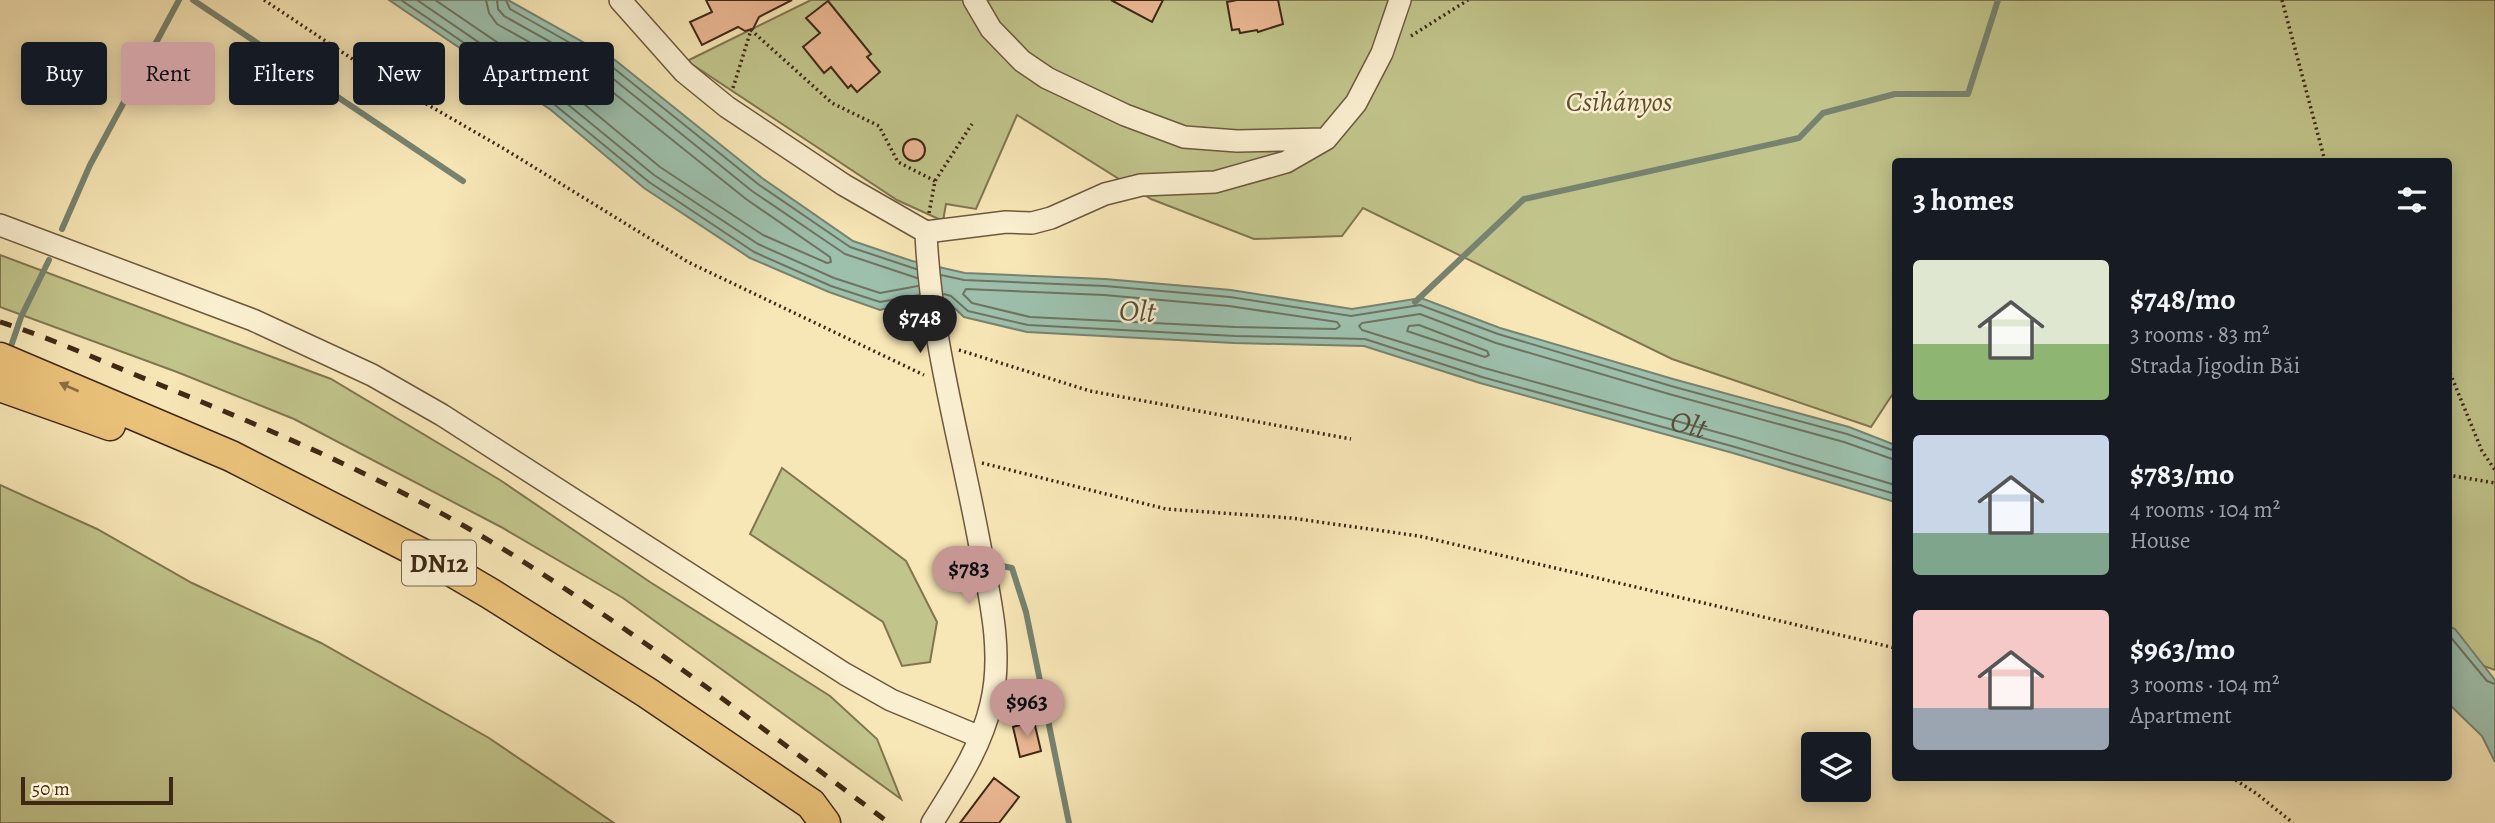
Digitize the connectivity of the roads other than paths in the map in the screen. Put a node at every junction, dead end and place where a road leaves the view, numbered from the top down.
1 (974, 0) edge
2 (1399, 0) edge
3 (624, 1) edge
4 (1326, 139) junction
5 (0, 225) edge
6 (926, 232) junction
7 (0, 358) edge
8 (0, 386) edge
9 (980, 737) junction
10 (811, 823) edge
11 (825, 823) edge
12 (932, 823) edge

1 - 4 street
2 - 4 street
3 - 6 street
4 - 6 street
5 - 9 street
6 - 9 street
11 -> 7 highway, DN12
8 - 10 highway, DN12
9 - 12 street

